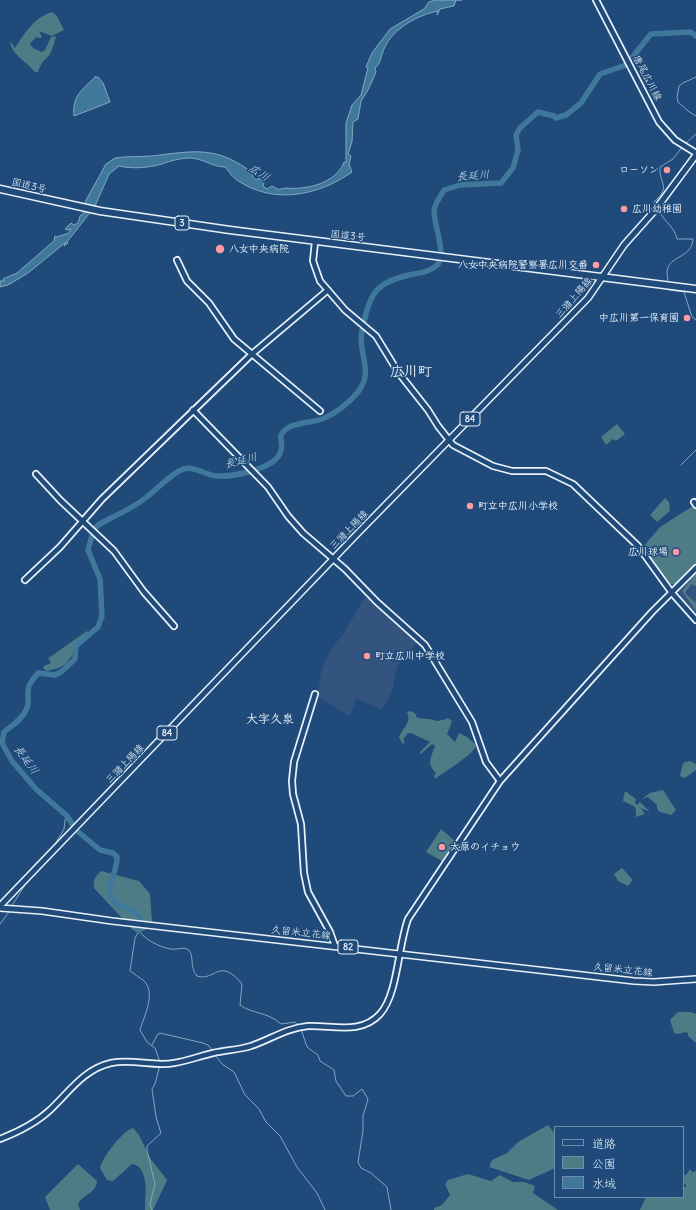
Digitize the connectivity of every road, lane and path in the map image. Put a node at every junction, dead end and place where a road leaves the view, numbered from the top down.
1 (596, 0) edge
2 (696, 154) edge
3 (0, 189) edge
4 (315, 242) junction
5 (177, 260) dead end
6 (603, 277) junction
7 (328, 290) junction
8 (696, 290) edge
9 (252, 354) junction
10 (194, 410) junction
11 (320, 411) dead end
12 (449, 441) junction
13 (36, 474) dead end
14 (82, 520) junction
15 (334, 558) junction
16 (696, 568) edge
17 (25, 580) dead end
18 (672, 593) junction
19 (696, 620) edge
20 (174, 626) dead end
21 (315, 694) dead end
22 (500, 781) junction
23 (0, 907) edge
24 (335, 946) junction
25 (399, 953) junction
26 (696, 979) edge
27 (0, 1139) edge

1 - 2 street, 唐尾広川線
2 - 6 main road, 三潴上陽線 / 84
3 - 4 highway, 国道3号 / 3
4 - 6 highway, 国道3号 / 3
4 - 7 street
5 - 9 street
6 - 8 highway, 国道3号 / 3
6 - 12 main road, 三潴上陽線 / 84
7 - 9 street
7 - 12 street
9 - 10 street
9 - 11 street
10 - 14 street
10 - 15 street
12 - 15 main road, 三潴上陽線 / 84
12 - 18 street
13 - 14 street
14 - 17 street
14 - 20 street
15 - 22 street
15 - 23 main road, 三潴上陽線 / 84
16 - 18 street
18 - 19 street
18 - 22 street
21 - 24 street
22 - 25 street
23 - 24 main road, 久留米立花線 / 82
24 - 25 main road, 久留米立花線 / 82
25 - 26 main road, 久留米立花線 / 82
25 - 27 street

